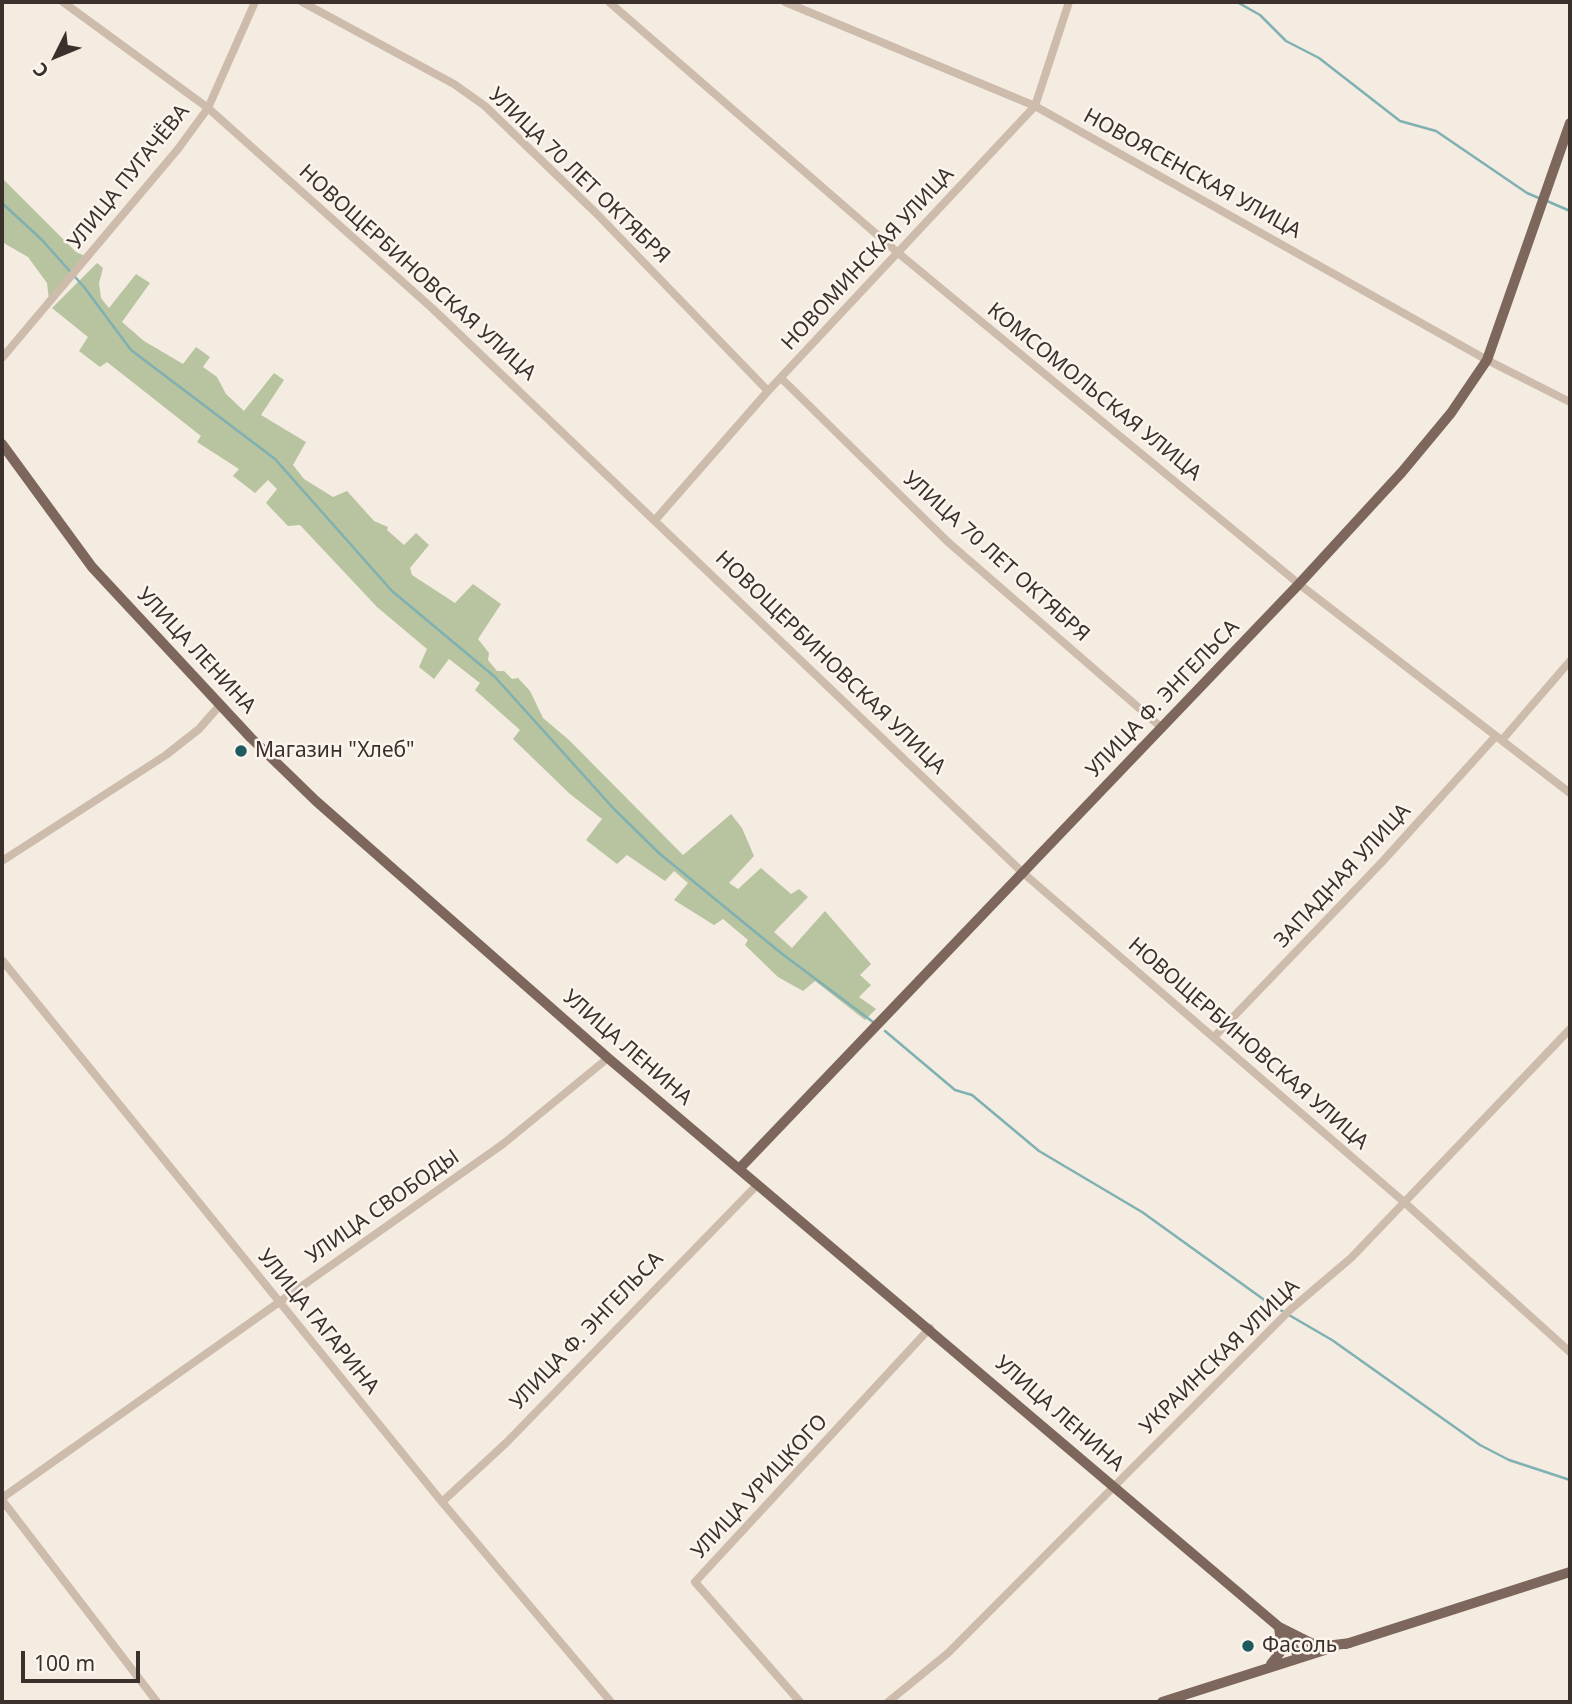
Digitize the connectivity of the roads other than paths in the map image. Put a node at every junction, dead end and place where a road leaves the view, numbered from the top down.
1 (63, 2) edge
2 (255, 2) edge
3 (302, 2) edge
4 (609, 2) edge
5 (785, 2) edge
6 (1069, 2) edge
7 (1035, 106) junction
8 (208, 108) junction
9 (1570, 123) edge
10 (897, 252) junction
11 (2, 358) edge
12 (1487, 360) junction
13 (781, 378) junction
14 (768, 391) junction
15 (1570, 402) edge
16 (2, 444) edge
17 (656, 519) junction
18 (1299, 584) junction
19 (1570, 661) edge
20 (220, 705) junction
21 (1162, 728) junction
22 (1498, 738) junction
23 (1570, 793) edge
24 (2, 861) edge
25 (1022, 873) junction
26 (2, 960) edge
27 (1570, 1029) edge
28 (1214, 1037) junction
29 (608, 1058) junction
30 (738, 1169) junction
31 (757, 1185) junction
32 (1404, 1202) junction
33 (279, 1301) junction
34 (930, 1328) junction
35 (1570, 1353) edge
36 (1114, 1485) junction
37 (2, 1499) edge
38 (442, 1502) junction
39 (1570, 1572) edge
40 (1279, 1627) junction
41 (1350, 1643) junction
42 (1300, 1657) junction
43 (1259, 1671) junction
44 (157, 1702) edge
45 (611, 1702) edge
46 (800, 1702) edge
47 (888, 1702) edge
48 (1162, 1702) edge

1 - 8 street, НОВОЩЕРБИНОВСКАЯ УЛИЦА
2 - 8 street, УЛИЦА ПУГАЧЁВА
3 - 14 street, УЛИЦА 70 ЛЕТ ОКТЯБРЯ
4 - 10 street, КОМСОМОЛЬСКАЯ УЛИЦА
5 - 7 street, НОВОЯСЕНСКАЯ УЛИЦА
6 - 7 street, НОВОМИНСКАЯ УЛИЦА
7 - 10 street, НОВОМИНСКАЯ УЛИЦА
7 - 12 street, НОВОЯСЕНСКАЯ УЛИЦА
8 - 11 street, УЛИЦА ПУГАЧЁВА
8 - 17 street, НОВОЩЕРБИНОВСКАЯ УЛИЦА
9 - 12 main road, УЛИЦА Ф. ЭНГЕЛЬСА
10 - 13 street, НОВОМИНСКАЯ УЛИЦА
10 - 18 street, КОМСОМОЛЬСКАЯ УЛИЦА
12 - 15 street, НОВОЯСЕНСКАЯ УЛИЦА
12 - 18 main road, УЛИЦА Ф. ЭНГЕЛЬСА
13 - 14 street, НОВОМИНСКАЯ УЛИЦА
13 - 21 street, УЛИЦА 70 ЛЕТ ОКТЯБРЯ
14 - 17 street, НОВОМИНСКАЯ УЛИЦА
16 - 20 main road, УЛИЦА ЛЕНИНА
17 - 25 street, НОВОЩЕРБИНОВСКАЯ УЛИЦА
18 - 21 main road, УЛИЦА Ф. ЭНГЕЛЬСА
18 - 22 street, КОМСОМОЛЬСКАЯ УЛИЦА
19 - 22 street, ЗАПАДНАЯ УЛИЦА
20 - 24 street
20 - 29 main road, УЛИЦА ЛЕНИНА
21 - 25 main road, УЛИЦА Ф. ЭНГЕЛЬСА
22 - 23 street, КОМСОМОЛЬСКАЯ УЛИЦА
22 - 28 street, ЗАПАДНАЯ УЛИЦА
25 - 28 street, НОВОЩЕРБИНОВСКАЯ УЛИЦА
25 - 30 main road, УЛИЦА Ф. ЭНГЕЛЬСА
26 - 33 street, УЛИЦА ГАГАРИНА
27 - 32 street, УКРАИНСКАЯ УЛИЦА
28 - 32 street, НОВОЩЕРБИНОВСКАЯ УЛИЦА
29 - 30 main road, УЛИЦА ЛЕНИНА
29 - 33 street, УЛИЦА СВОБОДЫ
30 - 31 main road, УЛИЦА ЛЕНИНА
31 - 34 main road, УЛИЦА ЛЕНИНА
31 - 38 street, УЛИЦА Ф. ЭНГЕЛЬСА
32 - 35 street, НОВОЩЕРБИНОВСКАЯ УЛИЦА
32 - 36 street, УКРАИНСКАЯ УЛИЦА
33 - 37 street, УЛИЦА СВОБОДЫ
33 - 38 street, УЛИЦА ГАГАРИНА
34 - 36 main road, УЛИЦА ЛЕНИНА
34 - 46 street, УЛИЦА УРИЦКОГО
36 - 40 main road, УЛИЦА ЛЕНИНА
36 - 47 street, УКРАИНСКАЯ УЛИЦА
37 - 44 street
38 - 45 street, УЛИЦА ГАГАРИНА
39 - 41 main road
40 - 41 main road
40 - 42 main road
40 - 43 main road
41 - 42 main road
42 - 43 main road
43 - 48 main road

